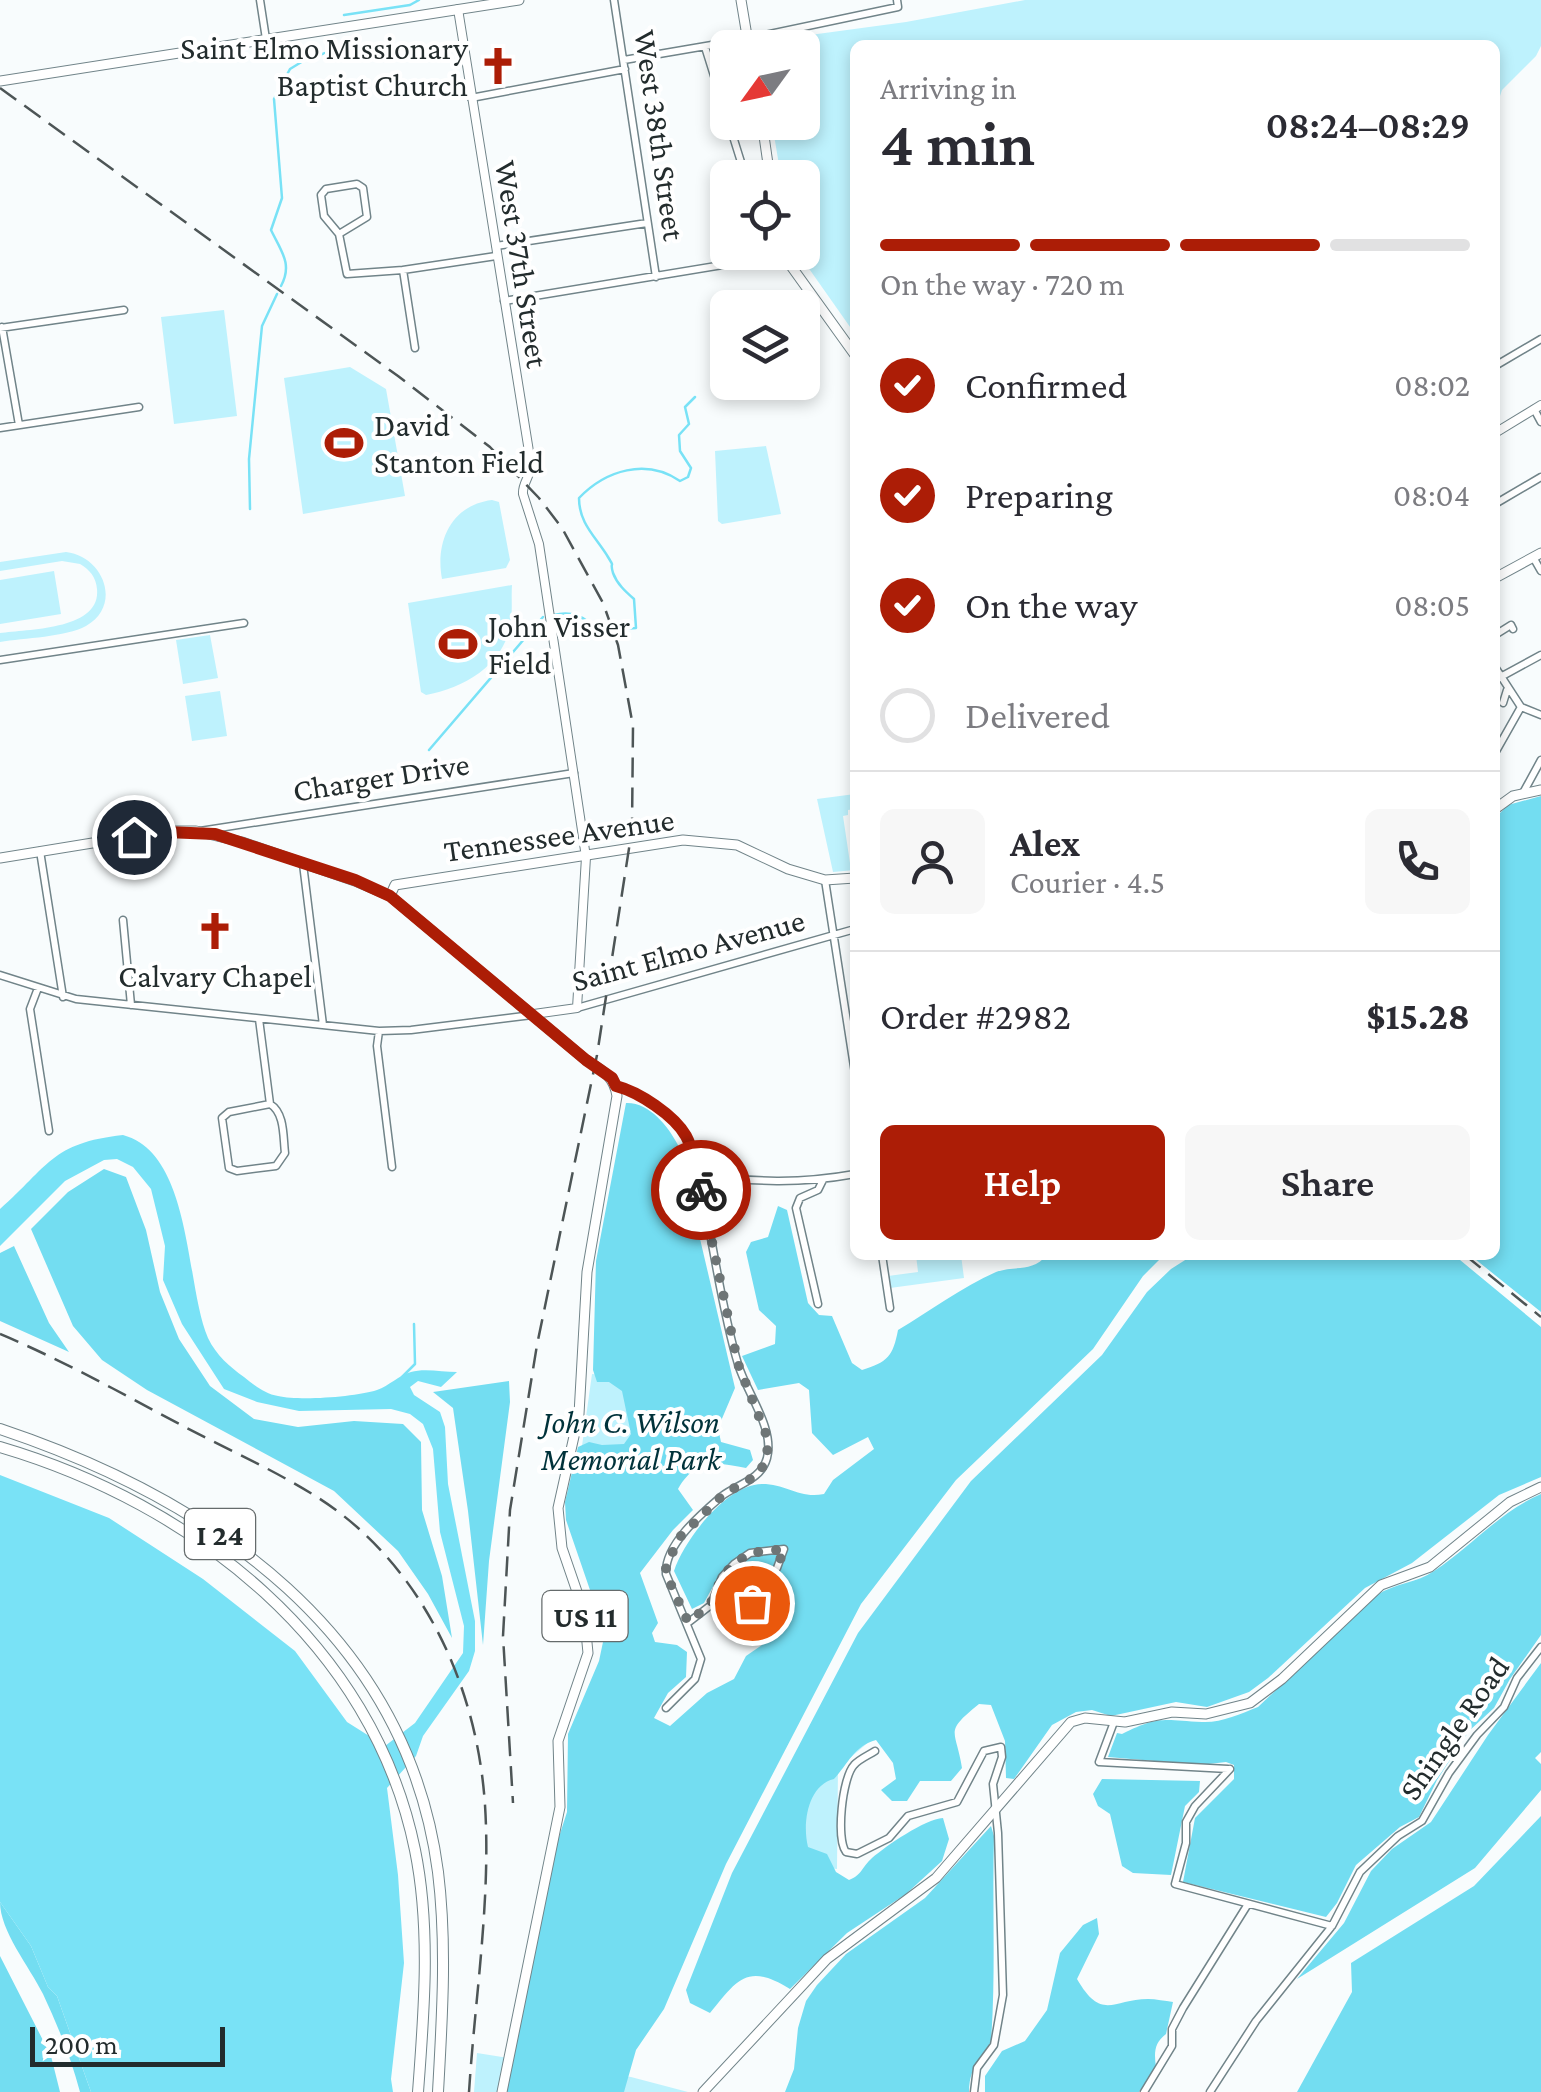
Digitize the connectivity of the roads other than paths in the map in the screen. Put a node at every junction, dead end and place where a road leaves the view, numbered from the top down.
1 (260, 0) edge
2 (519, 0) edge
3 (614, 0) edge
4 (741, 0) edge
5 (897, 4) edge
6 (457, 5) edge
7 (746, 30) edge
8 (798, 30) edge
9 (266, 39) junction
10 (705, 47) junction
11 (710, 47) edge
12 (624, 60) junction
13 (625, 70) junction
14 (0, 81) edge
15 (470, 98) junction
16 (740, 160) edge
17 (647, 222) junction
18 (339, 234) junction
19 (496, 251) junction
20 (710, 267) edge
21 (404, 270) junction
22 (794, 270) edge
23 (656, 277) junction
24 (503, 302) junction
25 (124, 310) dead end
26 (1, 328) edge
27 (1541, 339) edge
28 (415, 348) dead end
29 (850, 348) edge
30 (1500, 363) edge
31 (138, 407) dead end
32 (1538, 407) edge
33 (1541, 422) edge
34 (19, 424) junction
35 (0, 428) edge
36 (1500, 429) edge
37 (1541, 477) edge
38 (1500, 501) edge
39 (1537, 555) edge
40 (1541, 571) edge
41 (1500, 575) edge
42 (244, 622) dead end
43 (1514, 629) dead end
44 (1500, 631) edge
45 (1541, 654) edge
46 (0, 660) edge
47 (1500, 677) edge
48 (1500, 680) edge
49 (1507, 689) junction
50 (1503, 704) dead end
51 (1521, 707) junction
52 (1540, 713) edge
53 (1500, 744) edge
54 (1541, 760) edge
55 (574, 773) junction
56 (1541, 790) edge
57 (1522, 793) junction
58 (1500, 805) edge
59 (196, 832) junction
60 (40, 852) junction
61 (586, 856) junction
62 (0, 858) edge
63 (303, 864) junction
64 (850, 878) edge
65 (825, 880) junction
66 (390, 896) junction
67 (123, 920) dead end
68 (850, 931) edge
69 (834, 937) junction
70 (0, 975) edge
71 (38, 988) junction
72 (63, 997) junction
73 (131, 1005) junction
74 (577, 1008) junction
75 (534, 1014) junction
76 (850, 1017) edge
77 (259, 1019) junction
78 (323, 1025) junction
79 (378, 1031) junction
80 (616, 1086) junction
81 (270, 1104) junction
82 (49, 1131) dead end
83 (392, 1167) dead end
84 (850, 1175) edge
85 (698, 1176) junction
86 (824, 1180) junction
87 (883, 1260) edge
88 (818, 1304) dead end
89 (890, 1308) dead end
90 (0, 1429) edge
91 (0, 1447) edge
92 (1541, 1488) edge
93 (752, 1603) dead end
94 (688, 1622) junction
95 (1541, 1647) edge
96 (666, 1708) dead end
97 (1114, 1722) junction
98 (875, 1751) dead end
99 (994, 1811) junction
100 (1248, 1904) junction
101 (1332, 1926) junction
102 (418, 2092) edge
103 (438, 2092) edge
104 (502, 2092) edge
105 (703, 2092) edge
106 (974, 2092) edge
107 (1144, 2092) edge
108 (1210, 2092) edge

1 - 9 street
2 - 6 main road
3 - 12 street, West 38th Street
4 - 7 main road
5 - 8 street
6 - 9 main road
6 - 15 street, West 37th Street
9 - 14 main road
10 - 11 street
10 - 12 street
10 - 16 street
12 - 13 street, West 38th Street
13 - 15 street
13 - 17 street, West 38th Street
15 - 19 street, West 37th Street
17 - 19 street
17 - 23 street, West 38th Street
18 - 18 street
18 - 21 street
19 - 21 street
19 - 24 street, West 37th Street
20 - 23 street
21 - 28 street
22 - 29 main road
23 - 24 street
24 - 55 street, West 37th Street
25 - 26 street
26 - 34 street
27 - 30 street
31 - 34 street
32 - 33 street
32 - 36 street
34 - 35 street
37 - 38 street
39 - 40 street
39 - 41 main road
42 - 46 street
43 - 44 street
45 - 47 street
48 - 49 street
49 - 50 street
49 - 51 street
51 - 52 street
51 - 53 street
54 - 57 street
55 - 59 street, Charger Drive
55 - 61 street, West 37th Street
56 - 57 main road
57 - 58 main road
59 - 60 main road
59 - 63 main road
60 - 62 main road
60 - 72 street
61 - 65 main road, Tennessee Avenue
61 - 66 main road, Tennessee Avenue
61 - 74 street, West 37th Street
63 - 66 main road
63 - 78 street
64 - 65 main road, Tennessee Avenue
65 - 69 street
66 - 75 main road
67 - 73 street
68 - 69 street, Saint Elmo Avenue
69 - 74 street, Saint Elmo Avenue
69 - 76 street
70 - 71 street, Saint Elmo Avenue
71 - 72 street, Saint Elmo Avenue
71 - 82 street
72 - 73 street, Saint Elmo Avenue
73 - 77 street, Saint Elmo Avenue
74 - 75 street, Saint Elmo Avenue
75 - 79 street, Saint Elmo Avenue
75 - 80 main road
77 - 78 street, Saint Elmo Avenue
77 - 81 street
78 - 79 street, Saint Elmo Avenue
79 - 83 street
80 - 85 street
80 - 104 main road, US 11
81 - 81 street
84 - 86 street
85 - 86 street
85 - 94 street
86 - 88 street
87 - 89 street
90 - 103 highway, I 24
91 - 102 highway, I 24
92 - 97 main road
93 - 94 street
94 - 96 street
95 - 101 street, Shingle Road
97 - 99 main road
97 - 100 street
98 - 99 street
99 - 105 main road
99 - 106 street
100 - 101 street
100 - 107 street
101 - 108 street, Shingle Road

